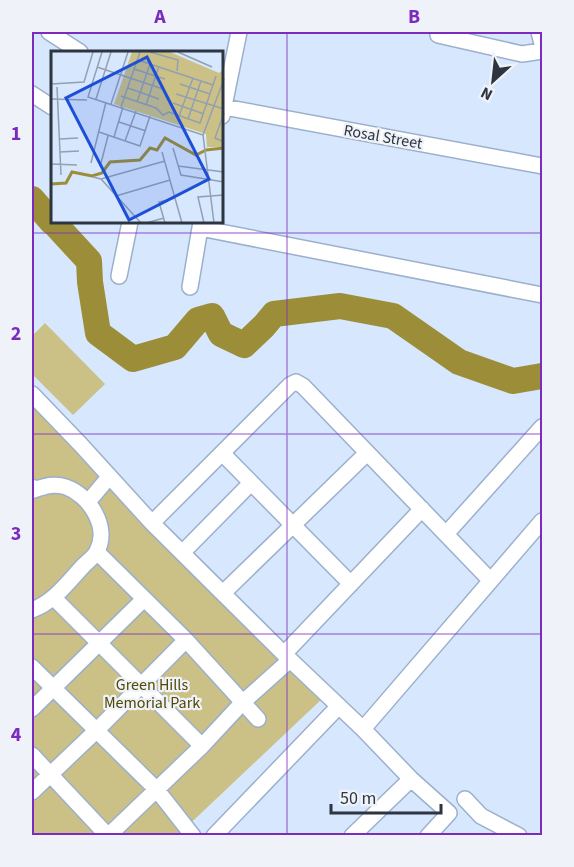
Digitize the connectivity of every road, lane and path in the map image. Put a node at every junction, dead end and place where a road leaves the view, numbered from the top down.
1 (49, 32) edge
2 (239, 32) edge
3 (538, 32) edge
4 (438, 35) dead end
5 (543, 44) edge
6 (78, 51) edge
7 (543, 51) edge
8 (32, 94) edge
9 (51, 106) edge
10 (224, 107) edge
11 (224, 112) edge
12 (543, 166) edge
13 (130, 224) edge
14 (200, 225) edge
15 (119, 276) dead end
16 (190, 287) dead end
17 (543, 295) edge
18 (32, 394) edge
19 (543, 427) edge
20 (222, 453) junction
21 (367, 453) junction
22 (109, 477) junction
23 (250, 483) junction
24 (32, 490) edge
25 (88, 502) junction
26 (422, 509) junction
27 (543, 521) edge
28 (152, 524) junction
29 (292, 525) junction
30 (446, 534) junction
31 (97, 552) junction
32 (182, 553) junction
33 (490, 580) junction
34 (351, 584) junction
35 (223, 593) junction
36 (54, 598) junction
37 (144, 599) junction
38 (32, 610) edge
39 (186, 640) junction
40 (100, 642) junction
41 (287, 657) junction
42 (32, 667) edge
43 (140, 685) junction
44 (55, 687) junction
45 (242, 703) junction
46 (339, 706) junction
47 (32, 709) edge
48 (258, 719) dead end
49 (363, 729) junction
50 (97, 730) junction
51 (202, 746) junction
52 (32, 755) edge
53 (51, 774) junction
54 (411, 779) junction
55 (157, 790) junction
56 (32, 792) edge
57 (465, 799) dead end
58 (108, 836) edge
59 (193, 836) edge
60 (214, 836) edge
61 (352, 836) edge
62 (428, 836) edge
63 (519, 836) edge

1 - 6 street
2 - 10 street
3 - 5 street
4 - 7 street
8 - 9 street
11 - 12 street, Rosal Street
13 - 15 street
14 - 16 street
14 - 17 street
18 - 22 street
19 - 30 street
20 - 21 street
20 - 23 street
20 - 28 street
21 - 26 street
21 - 29 street
22 - 25 street
22 - 28 street
23 - 29 street
23 - 32 street
24 - 25 street
25 - 31 street
26 - 30 street
26 - 34 street
27 - 33 street
28 - 32 street
29 - 34 street
29 - 35 street
30 - 33 street
31 - 36 street
31 - 37 street
32 - 35 street
33 - 49 street
34 - 41 street
35 - 41 street
36 - 38 street
36 - 40 street
37 - 39 street
37 - 40 street
39 - 43 street
39 - 45 street
40 - 43 street
40 - 44 street
41 - 45 street
41 - 46 street
42 - 44 street
43 - 50 street
43 - 51 street
44 - 47 street
44 - 50 street
45 - 48 street
45 - 51 street
46 - 49 street
46 - 60 street
49 - 54 street
50 - 53 street
50 - 55 street
51 - 55 street
52 - 53 street
53 - 56 street
53 - 58 street
54 - 61 street
54 - 62 street
55 - 58 street
55 - 59 street
57 - 63 street

